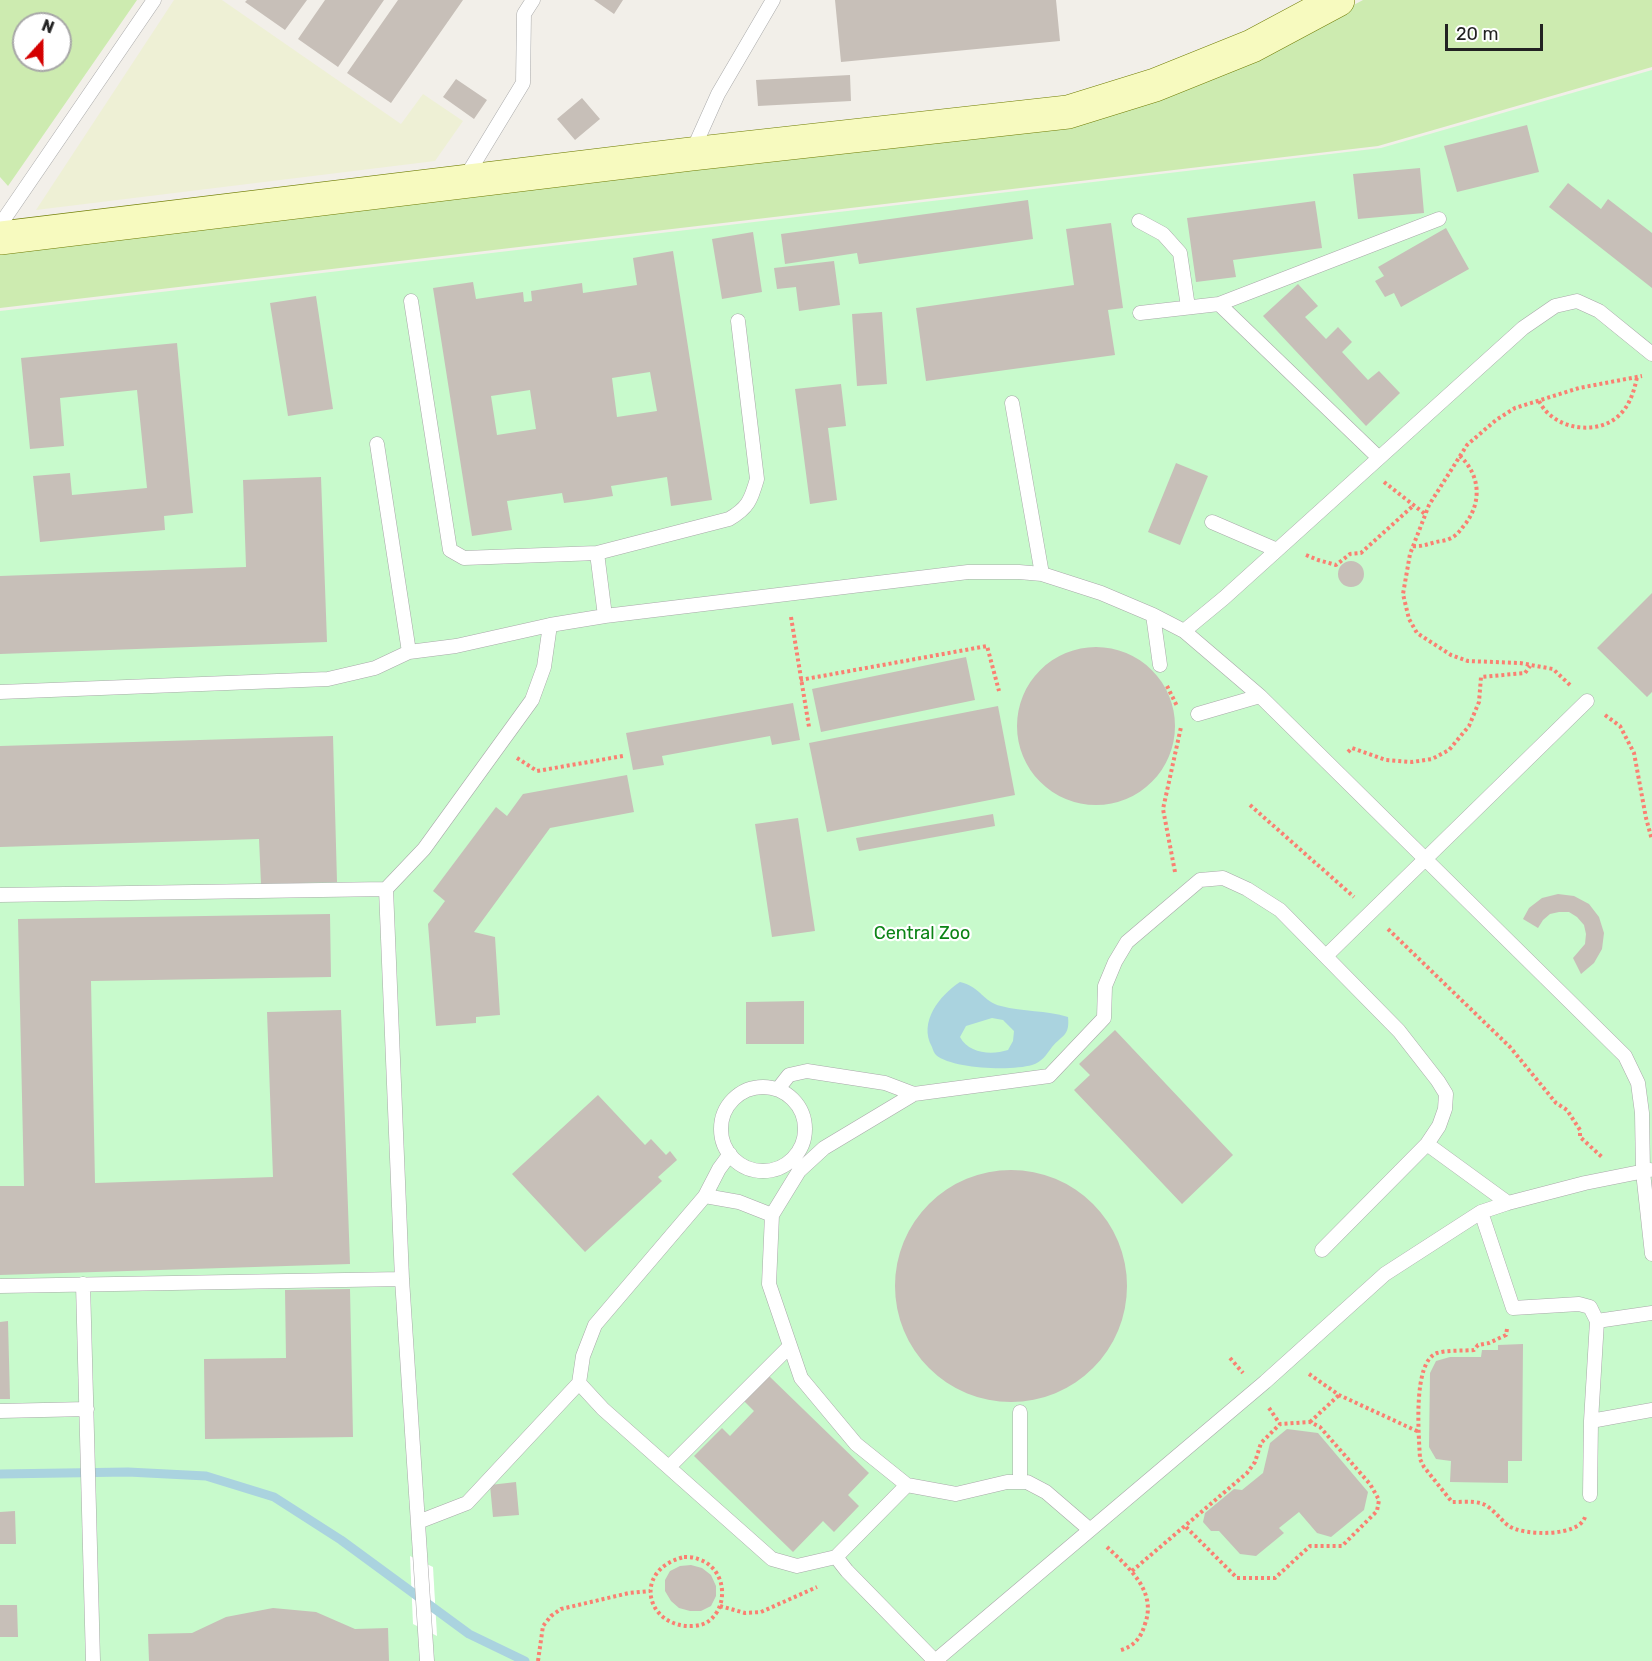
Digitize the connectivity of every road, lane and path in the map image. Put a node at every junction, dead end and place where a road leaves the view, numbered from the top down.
1 (154, 0) edge
2 (533, 0) edge
3 (773, 0) edge
4 (1338, 0) edge
5 (691, 154) junction
6 (462, 182) junction
7 (1439, 219) dead end
8 (1139, 221) dead end
9 (0, 225) edge
10 (0, 238) edge
11 (411, 301) dead end
12 (1220, 304) junction
13 (1188, 307) junction
14 (1140, 313) dead end
15 (738, 321) dead end
16 (1652, 354) edge
17 (1644, 376) dead end
18 (1637, 377) junction
19 (1012, 403) dead end
20 (1540, 403) junction
21 (377, 444) dead end
22 (1460, 456) junction
23 (1379, 458) junction
24 (1367, 468) junction
25 (1414, 505) junction
26 (1425, 514) junction
27 (1212, 522) dead end
28 (1413, 546) junction
29 (1280, 547) junction
30 (597, 553) junction
31 (1042, 574) junction
32 (788, 593) junction
33 (1153, 615) junction
34 (605, 616) junction
35 (550, 626) junction
36 (1184, 631) junction
37 (409, 652) junction
38 (1160, 665) joint
39 (1530, 666) junction
40 (800, 680) junction
41 (999, 691) dead end
42 (0, 692) edge
43 (1260, 696) junction
44 (1587, 701) junction
45 (1192, 713) junction
46 (809, 727) dead end
47 (499, 746) junction
48 (623, 756) dead end
49 (1332, 767) junction
50 (1250, 805) dead end
51 (1652, 840) edge
52 (1426, 858) junction
53 (386, 889) junction
54 (0, 895) edge
55 (1179, 896) junction
56 (1371, 912) junction
57 (1326, 956) junction
58 (778, 1089) junction
59 (914, 1094) junction
60 (1427, 1144) junction
61 (729, 1154) junction
62 (794, 1166) junction
63 (1647, 1171) edge
64 (1622, 1176) junction
65 (705, 1196) junction
66 (1508, 1203) junction
67 (1481, 1212) junction
68 (772, 1215) junction
69 (1322, 1250) dead end
70 (1652, 1254) edge
71 (402, 1279) junction
72 (83, 1284) junction
73 (0, 1286) edge
74 (1513, 1308) junction
75 (1652, 1313) edge
76 (1597, 1321) junction
77 (790, 1346) junction
78 (1290, 1359) junction
79 (579, 1383) junction
80 (1339, 1395) junction
81 (87, 1409) junction
82 (1652, 1410) edge
83 (0, 1412) edge
84 (1020, 1413) dead end
85 (1591, 1420) junction
86 (1310, 1422) junction
87 (1419, 1432) junction
88 (669, 1467) junction
89 (1020, 1482) junction
90 (906, 1485) junction
91 (1590, 1495) joint
92 (418, 1522) junction
93 (1185, 1526) junction
94 (1089, 1529) junction
95 (836, 1557) junction
96 (847, 1571) junction
97 (1132, 1571) junction
98 (650, 1592) junction
99 (720, 1606) junction
100 (1121, 1650) dead end
101 (538, 1660) edge
102 (93, 1661) edge
103 (427, 1661) edge
104 (935, 1661) edge

1 - 9 lane
2 - 6 lane
3 - 5 lane
4 - 5 street
5 - 6 street
6 - 10 street
7 - 12 lane
8 - 13 lane
11 - 30 lane
12 - 13 lane
12 - 23 lane
13 - 14 lane
15 - 30 lane
16 - 23 lane
17 - 18 path
18 - 20 path
18 - 20 path
19 - 31 lane
20 - 22 path
21 - 37 lane
22 - 26 path
22 - 28 path
23 - 24 lane
24 - 25 path
24 - 29 lane
25 - 26 path
25 - 29 path
26 - 28 path
27 - 29 lane
28 - 39 path
29 - 36 lane
30 - 34 lane
31 - 32 lane
31 - 33 lane
32 - 34 lane
32 - 40 path
33 - 36 lane
33 - 38 lane
34 - 35 lane
35 - 37 lane
35 - 47 lane
36 - 43 lane
37 - 42 lane
38 - 45 path
39 - 44 path
39 - 49 path
40 - 41 path
40 - 46 path
43 - 45 lane
43 - 49 lane
44 - 51 path
44 - 52 lane
45 - 55 path
47 - 48 path
47 - 53 lane
49 - 52 lane
50 - 56 path
52 - 56 lane
52 - 63 lane
53 - 54 lane
53 - 71 lane
55 - 57 lane
55 - 59 lane
56 - 57 lane
56 - 64 path
57 - 60 lane
58 - 59 lane
58 - 61 lane
58 - 62 lane
59 - 62 lane
60 - 66 lane
60 - 69 lane
61 - 62 lane
61 - 65 lane
62 - 68 lane
63 - 64 lane
63 - 70 lane
64 - 66 lane
65 - 68 lane
65 - 79 lane
66 - 67 lane
67 - 74 lane
67 - 78 lane
68 - 77 lane
71 - 72 lane
71 - 92 lane
72 - 73 lane
72 - 81 lane
74 - 76 lane
74 - 87 path
75 - 76 lane
76 - 85 lane
77 - 88 lane
77 - 90 lane
78 - 80 path
78 - 94 lane
79 - 88 lane
79 - 92 lane
80 - 86 path
80 - 87 path
81 - 83 lane
81 - 102 lane
82 - 85 lane
84 - 89 lane
85 - 91 lane
86 - 93 path
86 - 93 path
87 - 91 path
88 - 95 lane
89 - 90 lane
89 - 94 lane
90 - 95 lane
92 - 103 lane
93 - 97 path
94 - 97 path
94 - 104 lane
95 - 96 lane
96 - 99 path
96 - 104 lane
97 - 100 path
98 - 99 path
98 - 99 path
98 - 101 path

